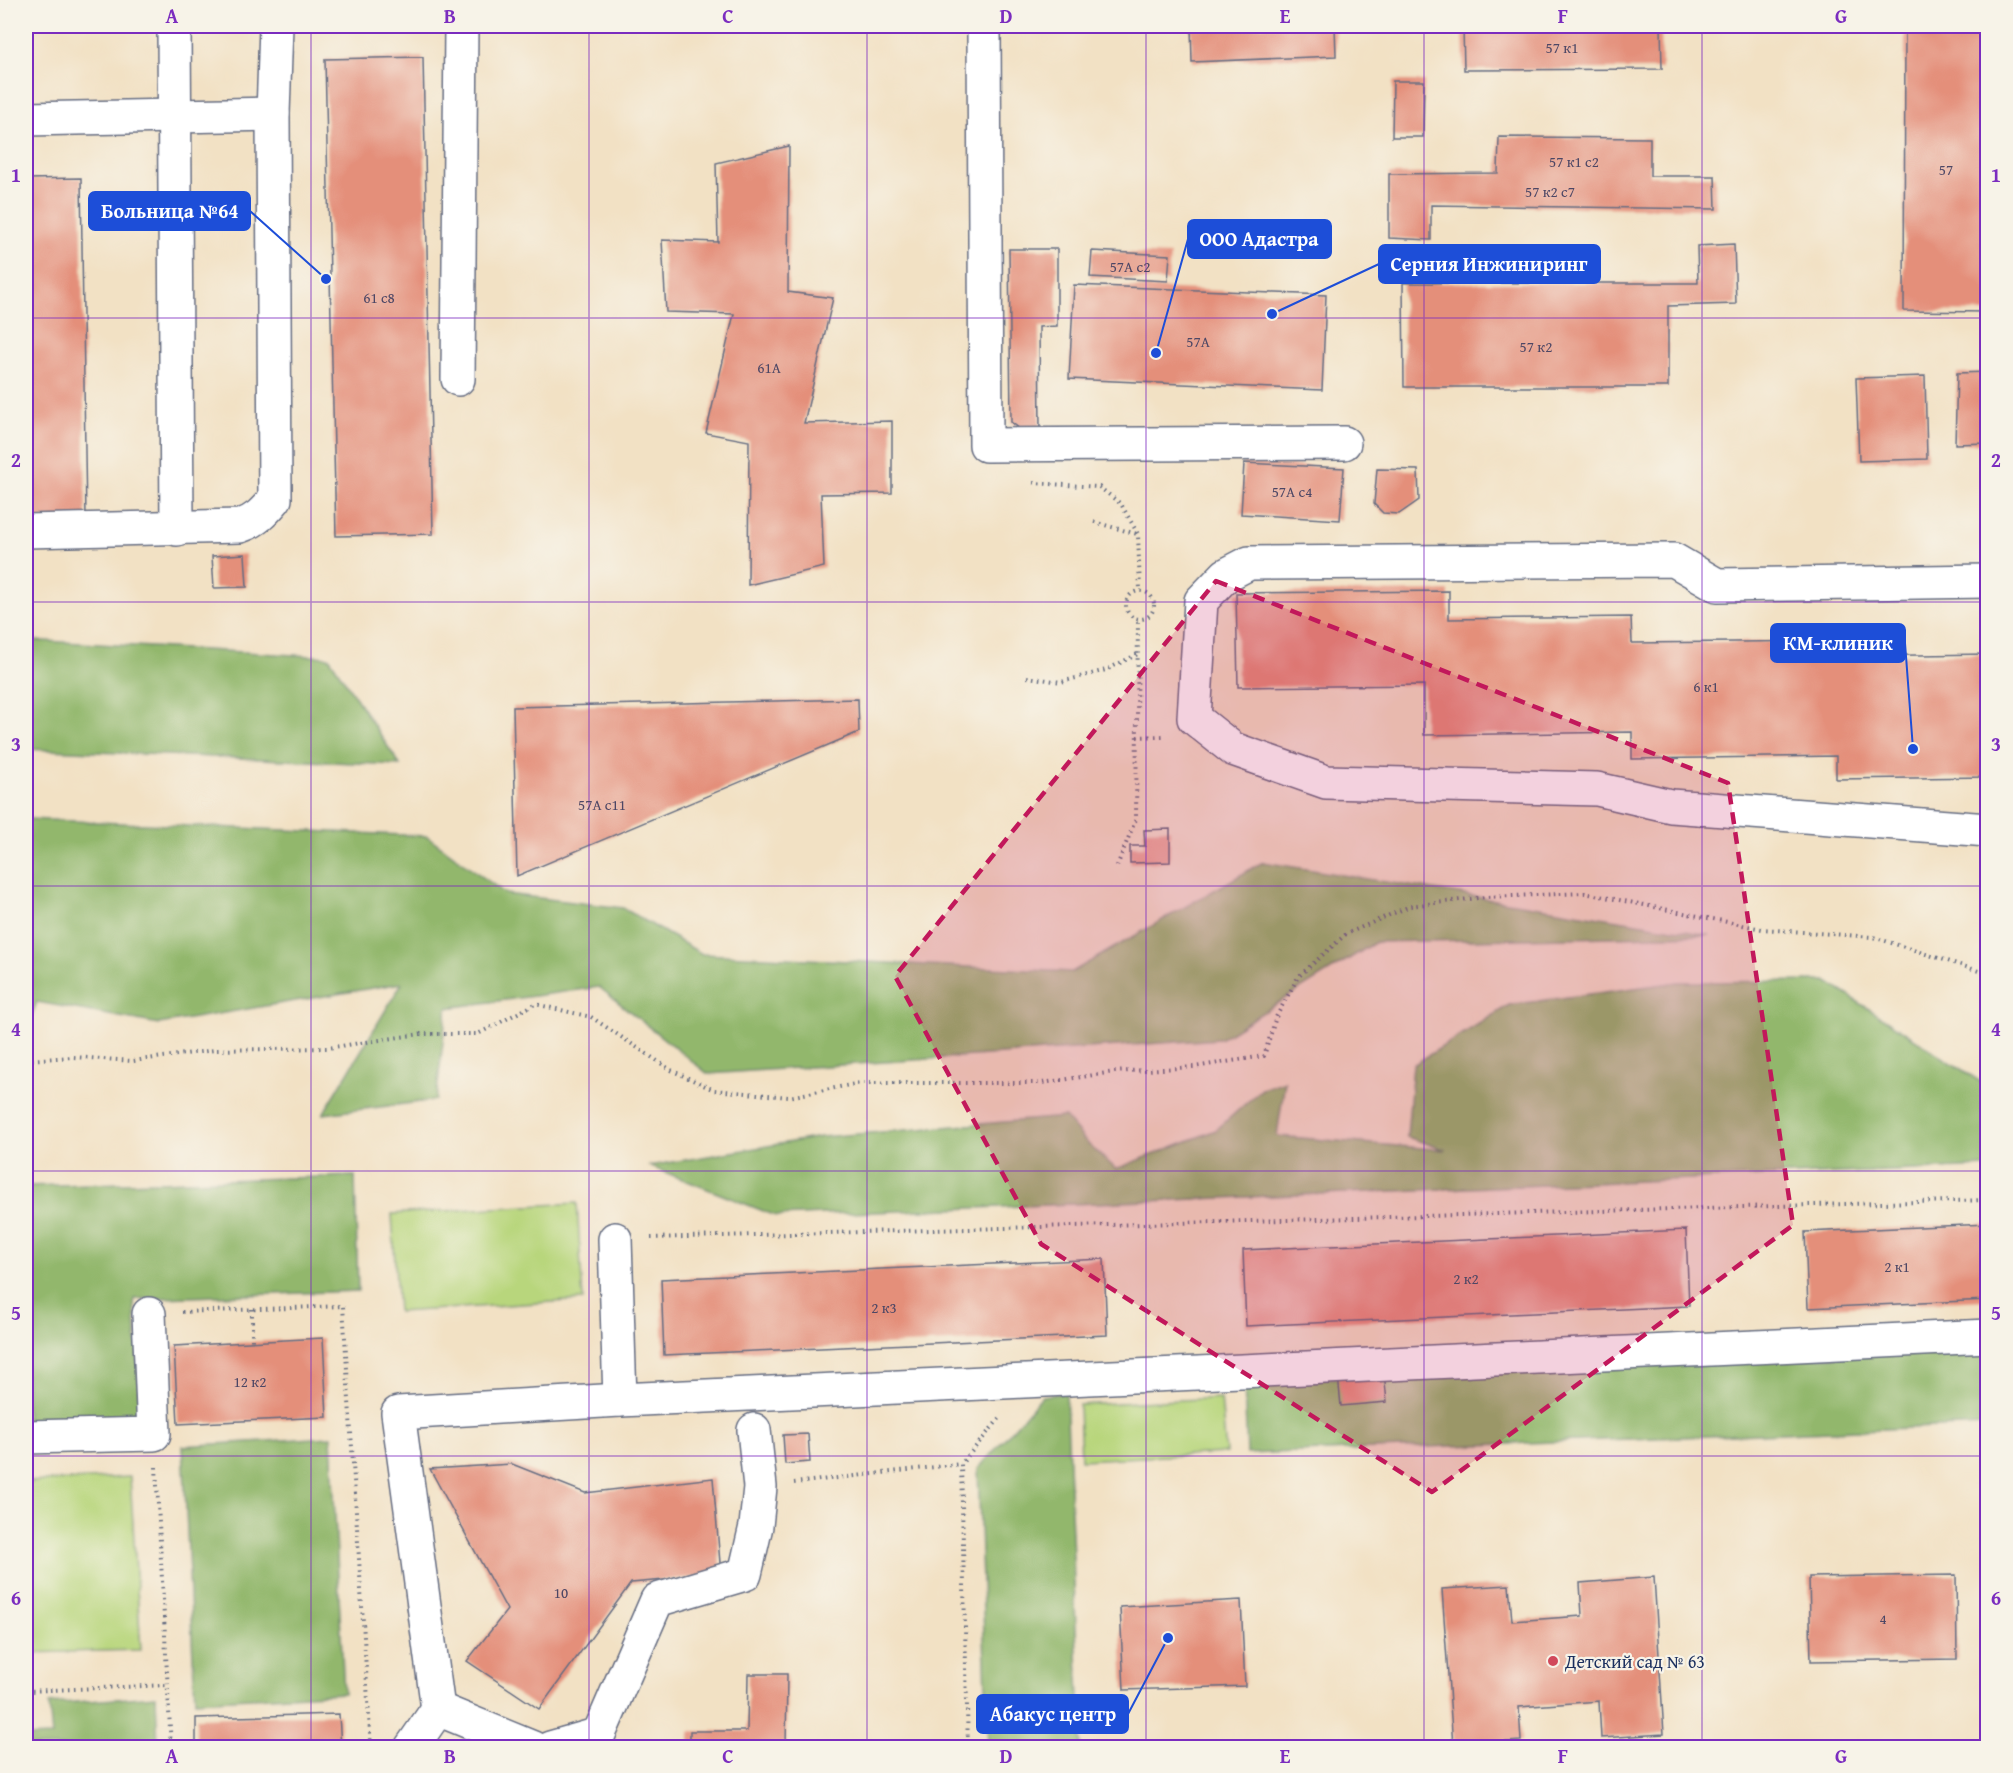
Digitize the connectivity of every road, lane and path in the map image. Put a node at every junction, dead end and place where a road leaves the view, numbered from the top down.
1 (174, 26) edge
2 (276, 26) edge
3 (461, 26) edge
4 (984, 26) edge
5 (273, 114) junction
6 (176, 116) junction
7 (26, 119) edge
8 (458, 379) dead end
9 (1344, 443) dead end
10 (1025, 482) dead end
11 (1094, 522) dead end
12 (177, 529) junction
13 (26, 531) edge
14 (1138, 534) junction
15 (1988, 581) edge
16 (1140, 591) junction
17 (1138, 620) junction
18 (1138, 654) junction
19 (1027, 677) dead end
20 (1988, 830) edge
21 (1117, 866) dead end
22 (1988, 974) edge
23 (26, 1060) edge
24 (1988, 1200) edge
25 (615, 1239) joint
26 (252, 1309) junction
27 (149, 1314) joint
28 (1988, 1336) edge
29 (252, 1342) dead end
30 (1033, 1380) junction
31 (620, 1400) junction
32 (754, 1430) dead end
33 (154, 1434) junction
34 (26, 1437) edge
35 (961, 1464) junction
36 (760, 1487) junction
37 (168, 1685) junction
38 (26, 1691) edge
39 (438, 1709) junction
40 (171, 1748) edge
41 (371, 1748) edge
42 (411, 1748) edge
43 (533, 1748) edge
44 (550, 1748) edge
45 (968, 1748) edge

1 - 6 lane
2 - 5 lane
3 - 8 lane
4 - 9 lane
5 - 6 lane
5 - 12 lane
6 - 7 lane
6 - 12 lane
10 - 14 path
11 - 14 path
12 - 13 lane
14 - 16 path
15 - 20 lane
16 - 17 path
16 - 17 path
17 - 18 path
18 - 19 path
18 - 21 path
22 - 23 path
24 - 25 path
25 - 31 lane
26 - 27 path
26 - 29 path
26 - 41 path
27 - 33 lane
28 - 30 lane
30 - 31 lane
30 - 35 path
31 - 39 lane
32 - 36 lane
33 - 34 lane
33 - 37 path
35 - 36 path
35 - 45 path
36 - 44 lane
37 - 38 path
37 - 40 path
39 - 42 lane
39 - 43 lane

